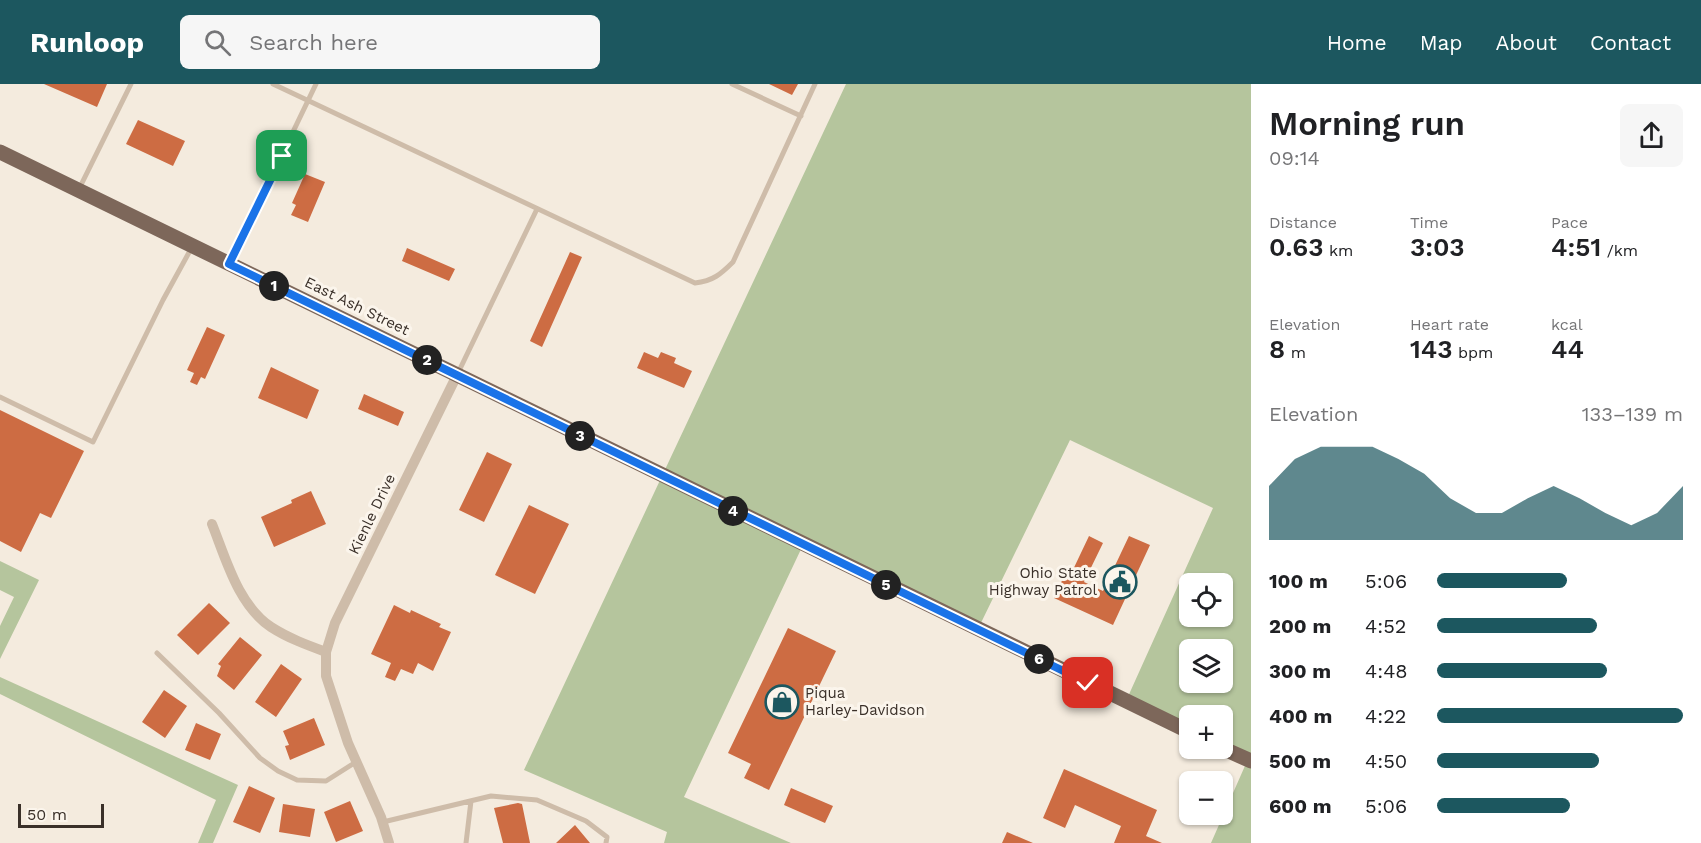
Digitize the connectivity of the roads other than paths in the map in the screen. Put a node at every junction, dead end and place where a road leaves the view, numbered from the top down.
1 (131, 84) edge
2 (273, 84) edge
3 (316, 84) edge
4 (732, 84) edge
5 (815, 84) edge
6 (308, 102) junction
7 (801, 116) junction
8 (0, 152) edge
9 (78, 190) junction
10 (537, 209) junction
11 (192, 246) junction
12 (229, 264) junction
13 (457, 375) junction
14 (0, 397) edge
15 (212, 524) dead end
16 (326, 652) junction
17 (157, 653) dead end
18 (1179, 727) edge
19 (1233, 753) edge
20 (1251, 761) edge
21 (357, 762) junction
22 (471, 801) junction
23 (383, 822) junction
24 (389, 843) edge
25 (466, 843) edge
26 (606, 843) edge

1 - 9 lane
2 - 6 lane
3 - 6 lane
4 - 7 lane
5 - 7 lane
6 - 10 lane
6 - 12 lane
7 - 10 lane
8 - 9 main road, East Ash Street
9 - 11 main road, East Ash Street
10 - 13 lane, Kienle Drive
11 - 12 main road, East Ash Street
11 - 14 lane
12 - 13 main road, East Ash Street
13 - 16 street, Kienle Drive
13 - 18 main road, East Ash Street
15 - 16 street
16 - 21 street, Kienle Drive
17 - 21 lane
19 - 20 main road
21 - 23 street, Kienle Drive
22 - 23 lane
22 - 25 lane
22 - 26 lane
23 - 24 street, Kienle Drive

